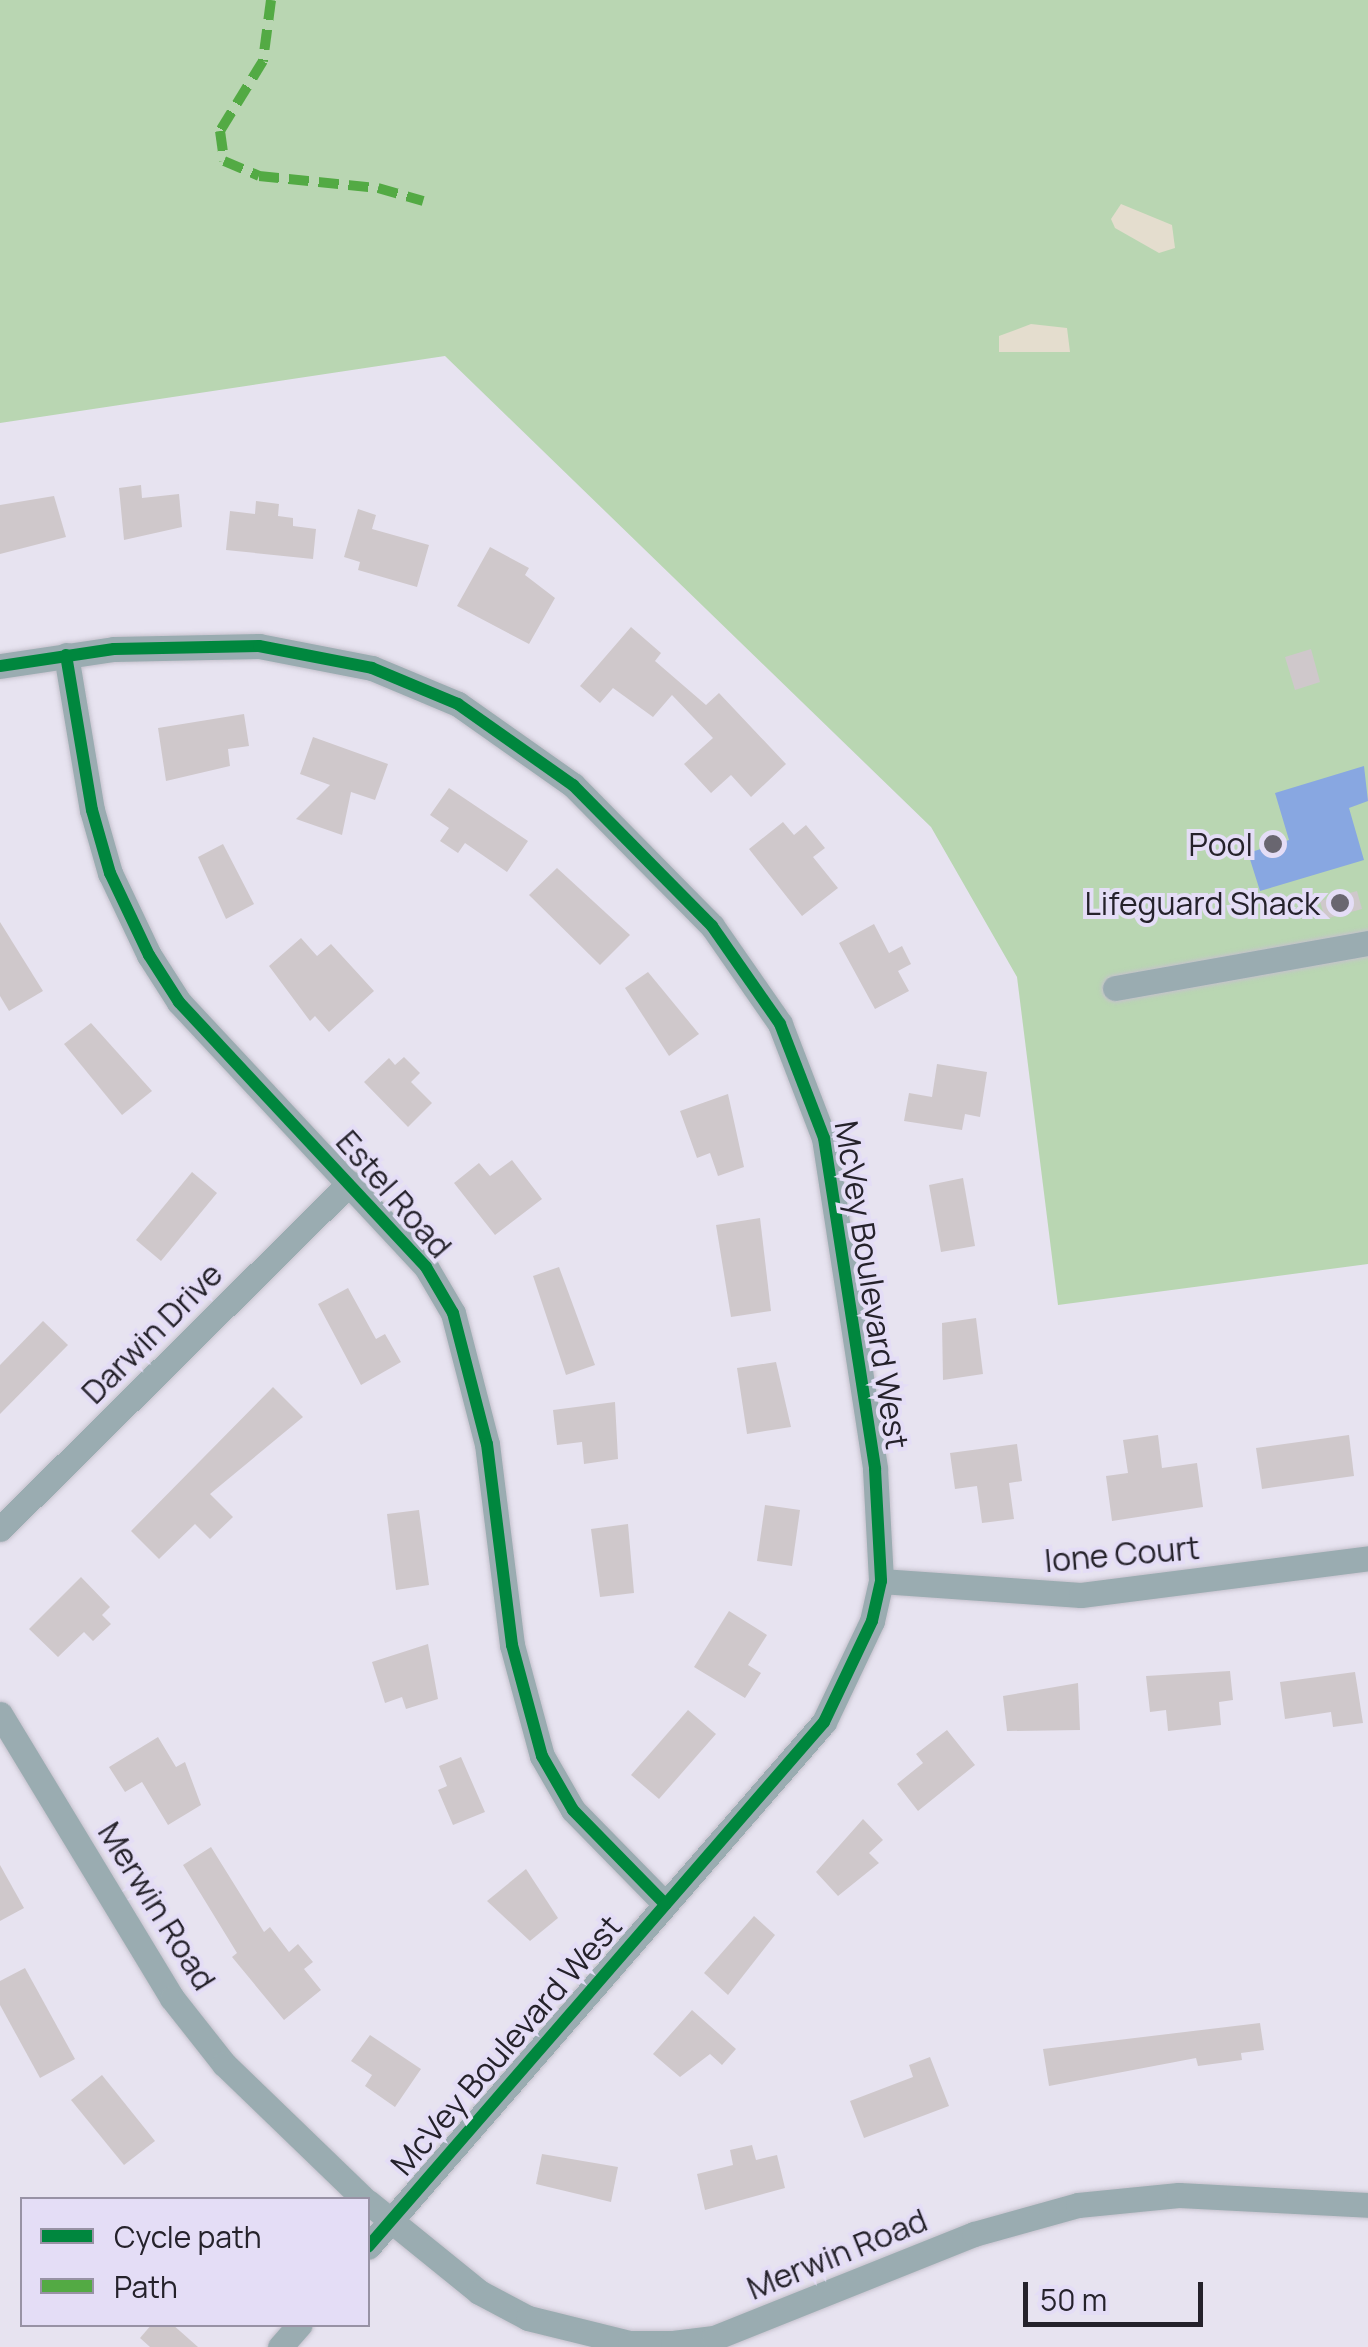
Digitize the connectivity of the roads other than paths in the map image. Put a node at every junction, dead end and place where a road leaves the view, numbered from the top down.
1 (66, 656) junction
2 (0, 666) edge
3 (1368, 943) edge
4 (1115, 988) dead end
5 (350, 1182) junction
6 (0, 1529) edge
7 (1368, 1558) edge
8 (881, 1581) junction
9 (0, 1714) edge
10 (664, 1904) junction
11 (362, 2197) edge
12 (370, 2204) edge
13 (1368, 2206) edge
14 (390, 2220) junction
15 (370, 2245) edge
16 (297, 2327) edge
17 (280, 2347) edge

1 - 2 street, McVey Boulevard West
1 - 5 street, Estel Road
1 - 8 street, McVey Boulevard West
3 - 4 street
5 - 6 street, Darwin Drive
5 - 10 street, Estel Road
7 - 8 street, Ione Court
8 - 10 street, McVey Boulevard West
9 - 11 street, Merwin Road
10 - 14 street, McVey Boulevard West
12 - 14 street, Merwin Road
13 - 14 street, Merwin Road
14 - 15 street, McVey Boulevard West
16 - 17 street

